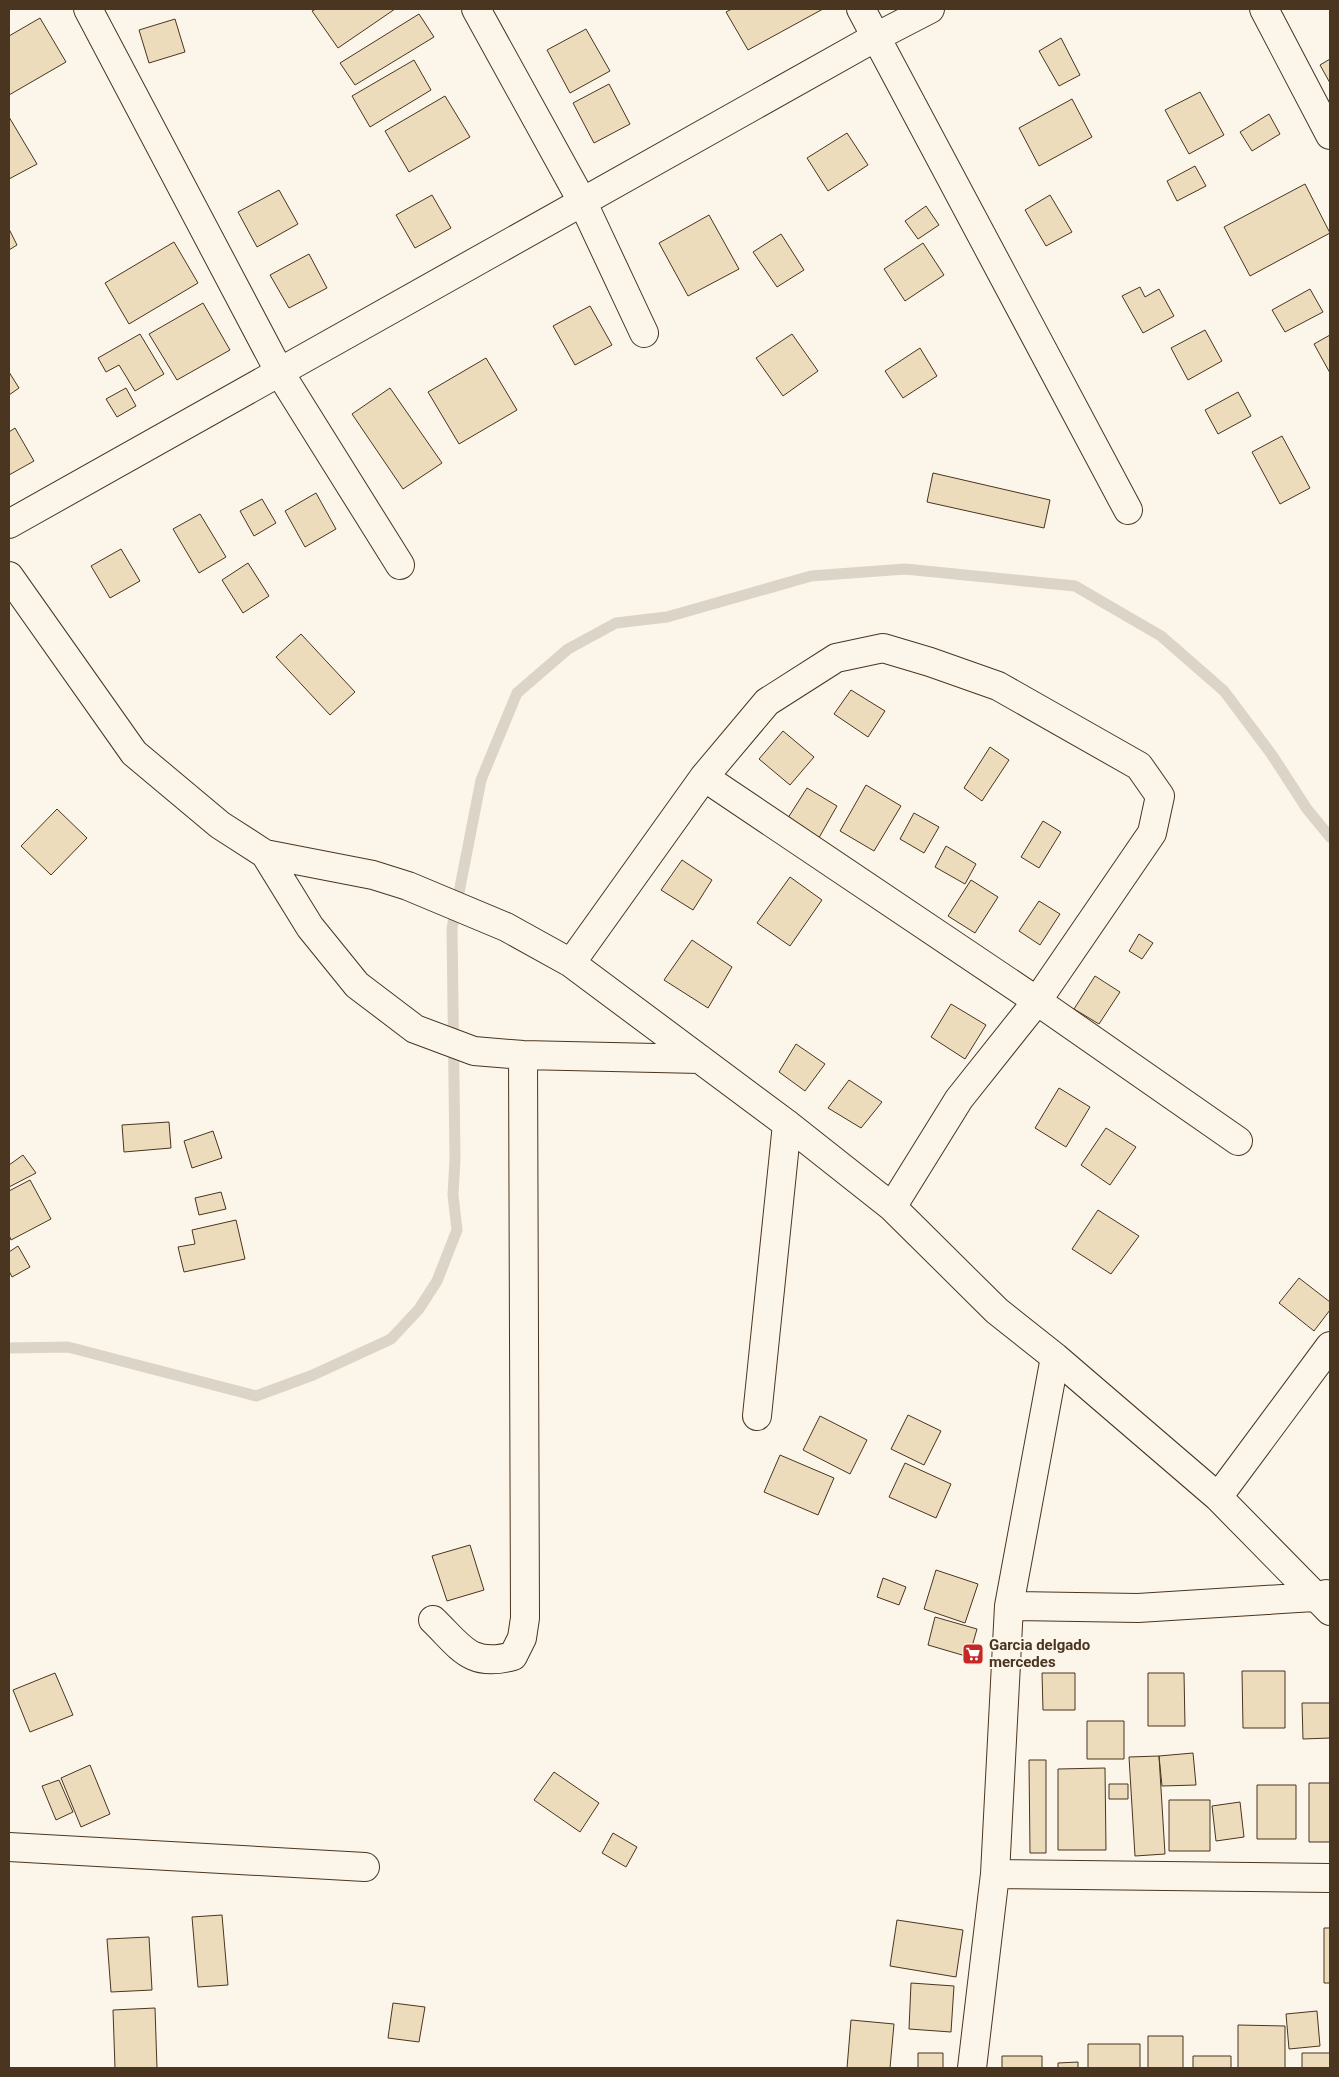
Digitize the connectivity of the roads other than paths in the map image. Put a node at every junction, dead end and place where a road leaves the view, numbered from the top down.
1 (88, 9) edge
2 (476, 9) edge
3 (861, 9) edge
4 (930, 9) edge
5 (1264, 9) edge
6 (876, 37) junction
7 (1330, 135) edge
8 (583, 203) junction
9 (644, 333) dead end
10 (280, 373) junction
11 (1128, 510) dead end
12 (9, 524) edge
13 (400, 565) dead end
14 (9, 576) edge
15 (704, 777) junction
16 (265, 854) junction
17 (570, 963) junction
18 (1037, 1001) junction
19 (523, 1054) junction
20 (700, 1059) junction
21 (788, 1124) junction
22 (1238, 1141) dead end
23 (892, 1207) junction
24 (1330, 1346) edge
25 (1055, 1358) junction
26 (757, 1416) dead end
27 (1218, 1497) junction
28 (1325, 1600) edge
29 (1009, 1606) junction
30 (433, 1620) dead end
31 (9, 1847) edge
32 (365, 1867) dead end
33 (995, 1874) junction
34 (1330, 1878) edge
35 (972, 2068) edge

1 - 10 street
2 - 8 street
3 - 6 street
4 - 6 street
5 - 7 street
6 - 8 street
6 - 11 street
8 - 9 street
8 - 10 street
10 - 12 street
10 - 13 street
14 - 16 street
15 - 17 street
15 - 18 street
15 - 18 street
16 - 17 street
16 - 19 street
17 - 20 street
18 - 22 street
18 - 23 street
19 - 20 street
19 - 30 street
20 - 21 street
21 - 23 street
21 - 26 street
23 - 25 street
24 - 27 street
25 - 27 street
25 - 29 street
27 - 28 street
28 - 29 street
29 - 33 street
31 - 32 street
33 - 34 street
33 - 35 street

